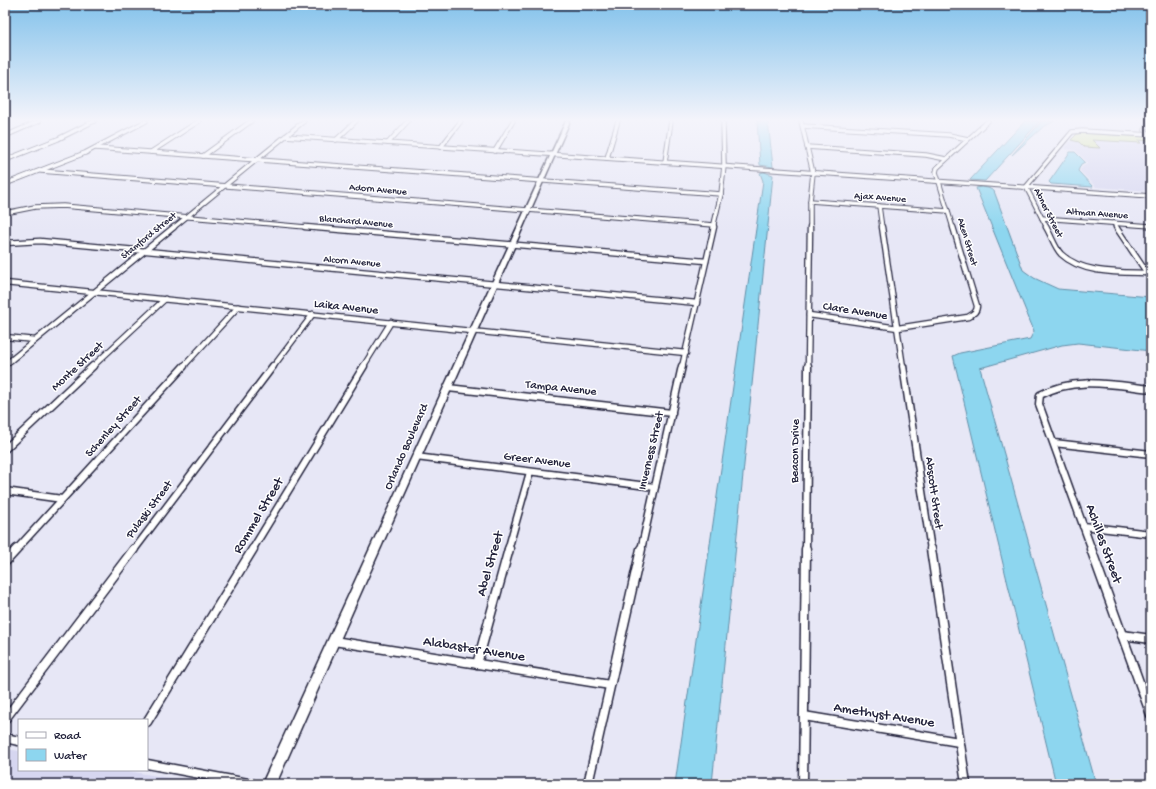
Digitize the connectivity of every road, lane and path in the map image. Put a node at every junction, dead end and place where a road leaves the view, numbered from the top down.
1 (73, 158) edge
2 (227, 158) edge
3 (259, 158) edge
4 (551, 158) edge
5 (604, 158) edge
6 (607, 158) joint
7 (666, 158) edge
8 (724, 158) edge
9 (809, 158) edge
10 (940, 158) edge
11 (1050, 158) edge
12 (946, 159) joint
13 (256, 160) junction
14 (665, 162) junction
15 (724, 166) junction
16 (41, 171) junction
17 (813, 173) junction
18 (541, 181) junction
19 (939, 181) junction
20 (5, 184) edge
21 (224, 186) junction
22 (1026, 187) junction
23 (721, 194) junction
24 (1151, 196) edge
25 (810, 201) junction
26 (880, 206) junction
27 (527, 210) junction
28 (948, 211) junction
29 (5, 213) edge
30 (187, 216) junction
31 (1042, 218) junction
32 (1114, 223) junction
33 (714, 225) junction
34 (1151, 226) edge
35 (5, 243) edge
36 (512, 244) junction
37 (144, 251) junction
38 (706, 261) junction
39 (1149, 273) edge
40 (5, 283) edge
41 (494, 284) junction
42 (95, 292) junction
43 (165, 299) junction
44 (697, 303) junction
45 (238, 307) junction
46 (313, 314) junction
47 (809, 315) junction
48 (390, 322) junction
49 (898, 328) junction
50 (473, 331) junction
51 (5, 337) edge
52 (35, 340) junction
53 (686, 353) junction
54 (5, 365) edge
55 (448, 388) junction
56 (1151, 390) edge
57 (672, 413) junction
58 (1054, 443) junction
59 (5, 449) edge
60 (1151, 454) edge
61 (416, 457) junction
62 (530, 472) junction
63 (655, 487) junction
64 (5, 490) edge
65 (62, 499) junction
66 (1083, 526) junction
67 (1151, 534) edge
68 (5, 562) edge
69 (1122, 635) junction
70 (1151, 639) edge
71 (334, 641) junction
72 (477, 664) junction
73 (610, 685) junction
74 (1151, 715) edge
75 (804, 716) junction
76 (5, 719) edge
77 (148, 720) edge
78 (5, 738) edge
79 (18, 741) edge
80 (959, 742) junction
81 (148, 764) edge
82 (252, 784) edge
83 (269, 784) edge
84 (588, 784) edge
85 (803, 784) edge
86 (966, 784) edge

1 - 16 street
2 - 13 street
3 - 13 street, Stamford Street
4 - 18 street, Orlando Boulevard
5 - 6 street
6 - 14 street
7 - 14 street
8 - 15 street, Inverness Street
9 - 17 street, Beacon Drive
10 - 12 street
11 - 22 street, Abner Street
12 - 19 street, Aken Street
13 - 18 street
13 - 21 street, Stamford Street
14 - 15 street
15 - 17 street
15 - 23 street, Inverness Street
16 - 20 street
16 - 21 street, Adorn Avenue
17 - 19 street
17 - 25 street, Beacon Drive
18 - 23 street
18 - 27 street, Orlando Boulevard
19 - 22 street
19 - 28 street, Aken Street
21 - 27 street, Adorn Avenue
21 - 30 street, Stamford Street
22 - 24 street
22 - 31 street, Abner Street
23 - 33 street, Inverness Street
25 - 26 street, Ajax Avenue
25 - 47 street, Beacon Drive
26 - 28 street, Ajax Avenue
26 - 49 street, Abscott Street
27 - 33 street, Adorn Avenue
27 - 36 street, Orlando Boulevard
28 - 49 street, Aken Street
29 - 30 street, Blanchard Avenue
30 - 36 street, Blanchard Avenue
30 - 37 street, Stamford Street
31 - 32 street, Altman Avenue
31 - 39 street, Abner Street
32 - 34 street, Altman Avenue
32 - 39 street
33 - 38 street, Inverness Street
35 - 37 street, Alcorn Avenue
36 - 38 street, Blanchard Avenue
36 - 41 street, Orlando Boulevard
37 - 41 street, Alcorn Avenue
37 - 42 street, Stamford Street
38 - 44 street, Inverness Street
40 - 42 street, Laika Avenue
41 - 44 street, Alcorn Avenue
41 - 50 street, Orlando Boulevard
42 - 43 street, Laika Avenue
42 - 52 street, Stamford Street
43 - 45 street, Laika Avenue
43 - 59 street, Monte Street
44 - 53 street, Inverness Street
45 - 46 street, Laika Avenue
45 - 65 street, Schenley Street
46 - 48 street, Laika Avenue
46 - 76 street, Pulaski Street
47 - 49 street, Clare Avenue
47 - 75 street, Beacon Drive
48 - 50 street, Laika Avenue
48 - 77 street, Rommel Street
49 - 80 street, Abscott Street
50 - 53 street, Laika Avenue
50 - 55 street, Orlando Boulevard
51 - 52 street
52 - 54 street, Stamford Street
53 - 57 street, Inverness Street
55 - 57 street, Tampa Avenue
55 - 61 street, Orlando Boulevard
56 - 58 street, Achilles Street
57 - 63 street, Inverness Street
58 - 60 street
58 - 66 street, Achilles Street
61 - 62 street, Greer Avenue
61 - 71 street, Orlando Boulevard
62 - 63 street, Greer Avenue
62 - 72 street, Abel Street
63 - 73 street, Inverness Street
64 - 65 street
65 - 68 street, Schenley Street
66 - 67 street
66 - 69 street, Achilles Street
69 - 70 street
69 - 74 street, Achilles Street
71 - 72 street, Alabaster Avenue
71 - 83 street, Orlando Boulevard
72 - 73 street, Alabaster Avenue
73 - 84 street, Inverness Street
75 - 80 street, Amethyst Avenue
75 - 85 street, Beacon Drive
78 - 79 street
80 - 86 street, Abscott Street
81 - 82 street

